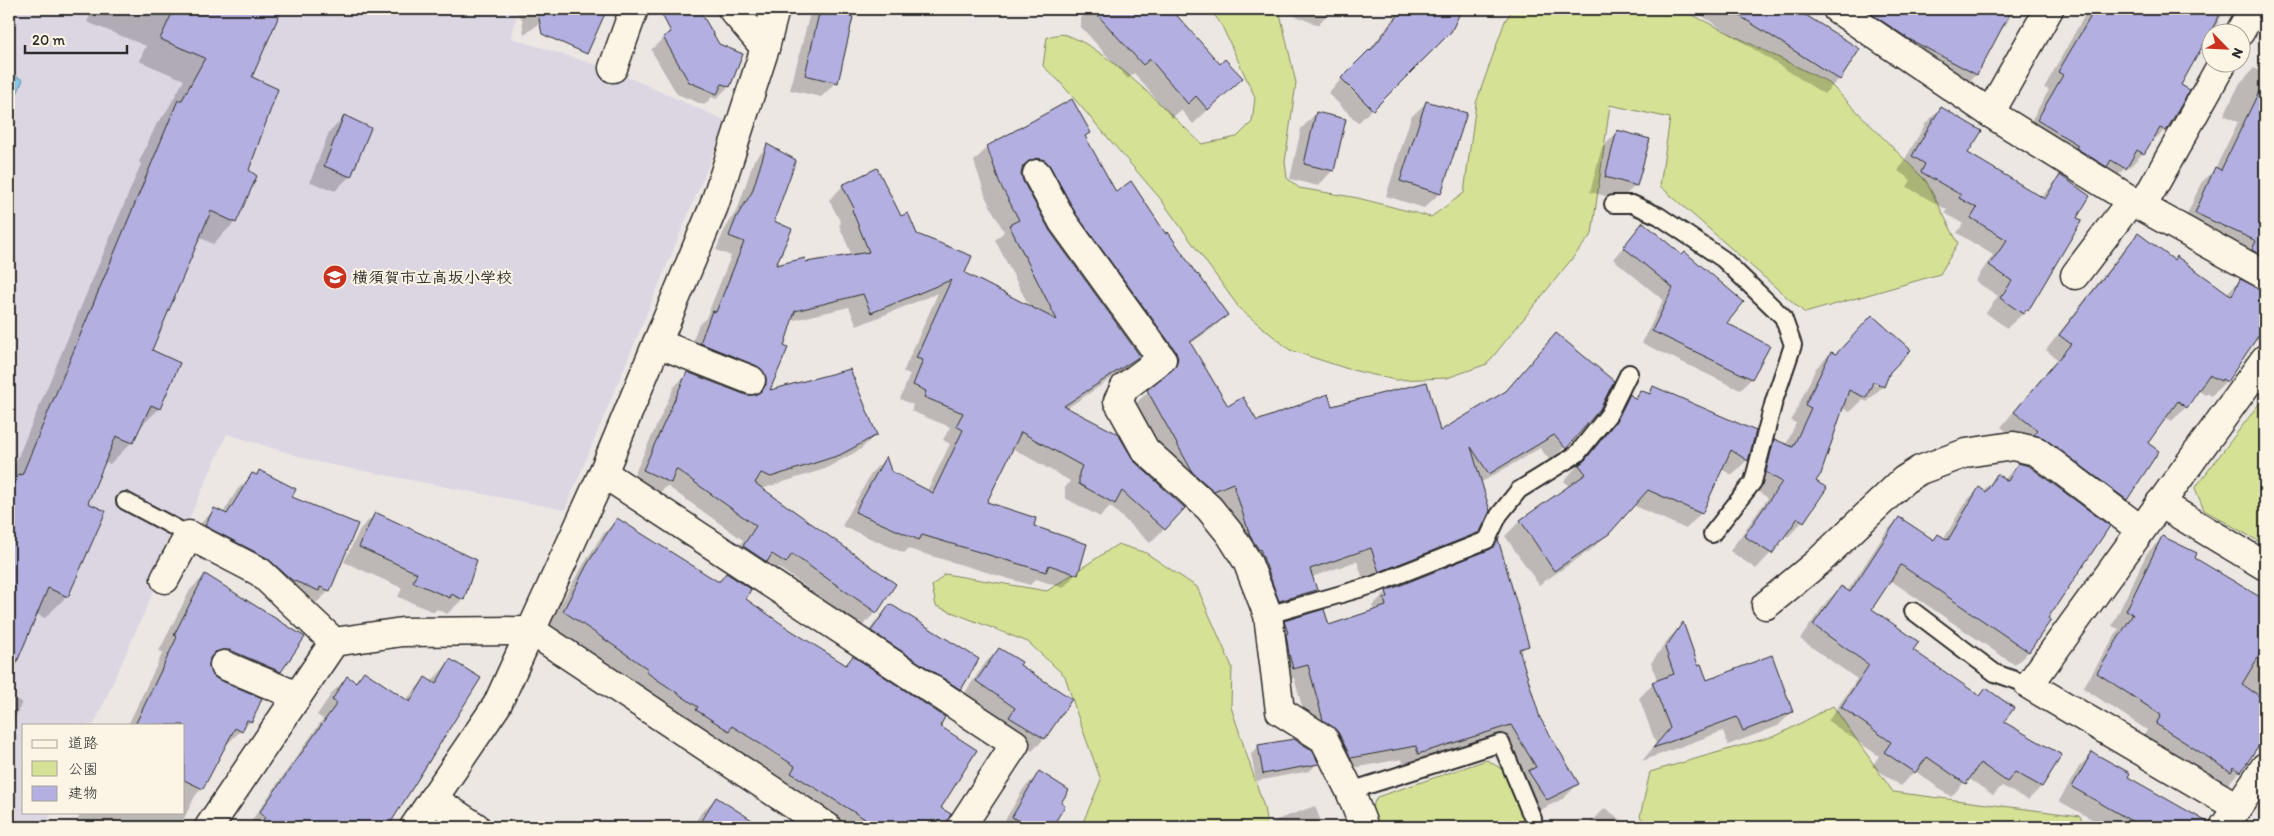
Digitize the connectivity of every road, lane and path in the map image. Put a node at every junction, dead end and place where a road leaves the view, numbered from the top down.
1 (634, 9) edge
2 (732, 9) edge
3 (774, 9) edge
4 (1839, 9) edge
5 (2049, 9) edge
6 (2253, 9) edge
7 (2246, 22) edge
8 (765, 48) junction
9 (613, 68) dead end
10 (2217, 72) edge
11 (1990, 113) junction
12 (1036, 174) dead end
13 (1613, 204) dead end
14 (2136, 204) junction
15 (2075, 275) dead end
16 (2265, 275) edge
17 (657, 343) junction
18 (2265, 359) edge
19 (1629, 373) dead end
20 (750, 380) dead end
21 (603, 473) junction
22 (125, 502) dead end
23 (2160, 504) junction
24 (2141, 530) junction
25 (1712, 534) dead end
26 (189, 535) junction
27 (2265, 566) edge
28 (165, 579) dead end
29 (1766, 605) dead end
30 (1913, 611) dead end
31 (1268, 615) junction
32 (532, 631) junction
33 (334, 642) junction
34 (224, 665) dead end
35 (2029, 685) junction
36 (297, 696) junction
37 (2265, 767) edge
38 (1350, 790) junction
39 (433, 799) junction
40 (2231, 817) edge
41 (1533, 818) dead end
42 (209, 827) edge
43 (414, 827) edge
44 (476, 827) edge
45 (827, 827) edge
46 (961, 827) edge
47 (1364, 827) edge

1 - 9 street
2 - 8 street
3 - 8 street
4 - 11 street
5 - 11 street
6 - 7 street
8 - 17 street
10 - 14 street
11 - 14 street
12 - 31 street
13 - 25 lane
14 - 15 street
14 - 16 street
17 - 20 street
17 - 21 street
18 - 23 street
19 - 31 lane
21 - 32 street
21 - 46 street
22 - 26 lane
23 - 24 street
23 - 27 street
24 - 29 street
24 - 35 street
26 - 28 street
26 - 33 street
30 - 35 lane
31 - 38 street
32 - 33 street
32 - 39 street
32 - 45 street
33 - 36 street
34 - 36 street
35 - 40 street
36 - 42 street
37 - 40 street
38 - 41 lane
38 - 47 street
39 - 43 street
39 - 44 street

